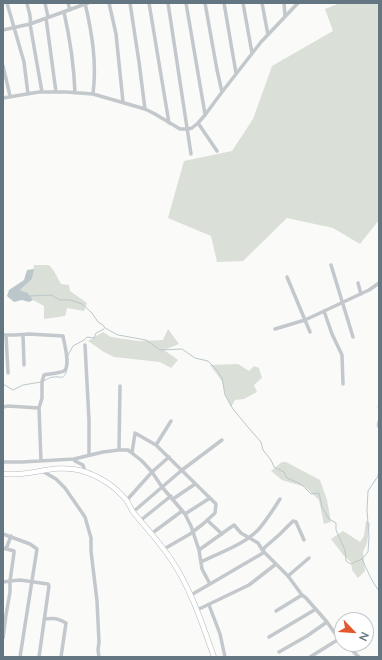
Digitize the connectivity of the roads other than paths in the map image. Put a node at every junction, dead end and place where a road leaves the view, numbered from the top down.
1 (7, 3) edge
2 (26, 3) edge
3 (45, 3) edge
4 (68, 3) edge
5 (86, 3) edge
6 (109, 3) edge
7 (130, 3) edge
8 (149, 3) edge
9 (168, 3) edge
10 (186, 3) edge
11 (205, 3) edge
12 (224, 3) edge
13 (243, 3) edge
14 (262, 3) edge
15 (284, 3) edge
16 (298, 3) edge
17 (70, 10) junction
18 (64, 12) junction
19 (286, 16) junction
20 (47, 17) junction
21 (30, 24) junction
22 (13, 28) junction
23 (3, 30) edge
24 (268, 35) junction
25 (252, 54) junction
26 (3, 66) edge
27 (236, 73) junction
28 (42, 92) junction
29 (56, 92) junction
30 (222, 92) junction
31 (75, 93) junction
32 (28, 94) junction
33 (93, 94) junction
34 (10, 96) junction
35 (3, 98) edge
36 (123, 102) junction
37 (145, 109) junction
38 (205, 115) junction
39 (169, 123) junction
40 (198, 124) junction
41 (188, 129) junction
42 (217, 151) dead end
43 (191, 154) dead end
44 (332, 265) dead end
45 (287, 277) dead end
46 (358, 283) dead end
47 (379, 283) edge
48 (361, 294) junction
49 (343, 302) junction
50 (324, 311) junction
51 (305, 320) junction
52 (275, 329) dead end
53 (310, 332) dead end
54 (4, 335) edge
55 (23, 335) junction
56 (353, 337) dead end
57 (85, 346) dead end
58 (24, 365) dead end
59 (8, 373) dead end
60 (343, 384) dead end
61 (120, 386) dead end
62 (3, 407) edge
63 (39, 408) junction
64 (171, 421) dead end
65 (222, 440) dead end
66 (156, 445) junction
67 (119, 450) junction
68 (132, 453) junction
69 (89, 455) junction
70 (169, 457) junction
71 (74, 459) junction
72 (41, 460) junction
73 (3, 462) edge
74 (182, 470) junction
75 (42, 471) junction
76 (86, 472) junction
77 (152, 472) junction
78 (3, 474) edge
79 (195, 484) junction
80 (162, 487) junction
81 (172, 498) junction
82 (210, 498) junction
83 (280, 499) dead end
84 (126, 501) junction
85 (182, 511) junction
86 (133, 512) junction
87 (185, 514) junction
88 (141, 520) junction
89 (207, 520) junction
90 (193, 531) junction
91 (3, 534) edge
92 (151, 534) junction
93 (222, 534) junction
94 (11, 536) junction
95 (248, 537) junction
96 (304, 540) dead end
97 (5, 549) edge
98 (164, 549) junction
99 (199, 550) junction
100 (263, 551) junction
101 (309, 558) dead end
102 (201, 562) junction
103 (276, 564) junction
104 (288, 576) junction
105 (10, 581) junction
106 (3, 582) edge
107 (32, 583) junction
108 (210, 584) junction
109 (302, 595) junction
110 (191, 596) junction
111 (209, 605) junction
112 (316, 609) junction
113 (197, 610) junction
114 (276, 612) dead end
115 (44, 619) junction
116 (327, 622) junction
117 (334, 632) edge
118 (269, 636) dead end
119 (3, 638) edge
120 (334, 644) edge
121 (279, 652) dead end
122 (354, 652) joint
123 (20, 657) edge
124 (40, 657) edge
125 (61, 657) edge
126 (99, 657) edge
127 (214, 657) edge
128 (225, 657) edge
129 (310, 657) edge
130 (350, 657) edge
131 (358, 657) edge

1 - 22 street
2 - 21 street
3 - 20 street
4 - 17 street
5 - 17 street
5 - 33 street
6 - 36 street
7 - 37 street
8 - 39 street
9 - 41 street
10 - 38 street
11 - 30 street
12 - 27 street
13 - 25 street
14 - 24 street
15 - 19 street
16 - 19 street
17 - 18 street
18 - 20 street
18 - 31 street
19 - 24 street
20 - 21 street
20 - 29 street
21 - 22 street
21 - 28 street
22 - 23 street
22 - 32 street
24 - 25 street
25 - 27 street
26 - 34 street
27 - 30 street
28 - 29 street
28 - 32 street
29 - 31 street
30 - 38 street
31 - 33 street
32 - 34 street
33 - 36 street
34 - 35 street
36 - 37 street
37 - 39 street
38 - 40 street
39 - 41 street
40 - 41 street
40 - 42 street
41 - 43 street
44 - 49 street
45 - 51 street
46 - 48 street
47 - 48 street
48 - 49 street
49 - 50 street
49 - 56 street
50 - 51 street
50 - 60 street
51 - 52 street
51 - 53 street
54 - 55 street
54 - 59 street
55 - 58 street
55 - 63 street
57 - 69 street
61 - 67 street
62 - 63 street
63 - 72 street
64 - 66 street
65 - 74 street
66 - 68 street
66 - 70 street
67 - 68 street
67 - 69 street
68 - 77 street
69 - 71 street
70 - 74 street
70 - 77 street
71 - 72 street
71 - 76 street
72 - 73 street
74 - 79 street
74 - 80 street
75 - 76 main road
75 - 78 main road
75 - 126 street
76 - 84 main road
77 - 80 street
77 - 84 street
79 - 81 street
79 - 82 street
80 - 81 street
80 - 86 street
81 - 85 street
81 - 88 street
82 - 87 street
82 - 89 street
83 - 95 street
84 - 86 main road
85 - 87 street
85 - 92 street
86 - 88 main road
87 - 90 street
88 - 92 main road
89 - 90 street
89 - 93 street
90 - 98 street
90 - 99 street
91 - 94 street
92 - 98 main road
93 - 95 street
93 - 99 street
94 - 97 street
94 - 107 street
95 - 100 street
95 - 102 street
96 - 100 street
97 - 105 street
98 - 110 main road
99 - 102 street
100 - 103 street
100 - 108 street
101 - 104 street
102 - 108 street
103 - 104 street
103 - 111 street
104 - 109 street
105 - 106 street
105 - 107 street
105 - 119 street
107 - 115 street
107 - 123 street
108 - 110 street
109 - 112 street
109 - 114 street
110 - 113 main road
111 - 113 street
111 - 128 street
112 - 116 street
112 - 118 street
113 - 127 main road
115 - 124 street
115 - 125 street
116 - 117 street
116 - 121 street
120 - 129 street
122 - 130 street
122 - 131 street

